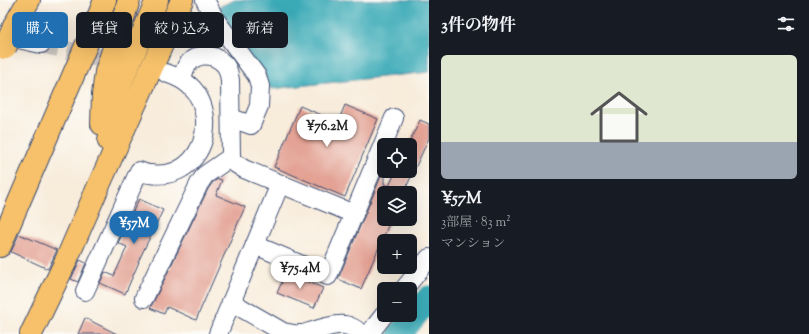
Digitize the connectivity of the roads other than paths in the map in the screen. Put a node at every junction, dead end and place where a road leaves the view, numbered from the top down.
1 (23, 0) edge
2 (29, 0) edge
3 (206, 0) edge
4 (180, 5) edge
5 (126, 8) edge
6 (154, 8) edge
7 (101, 10) edge
8 (5, 42) edge
9 (231, 118) junction
10 (394, 118) dead end
11 (231, 157) junction
12 (280, 184) junction
13 (99, 185) junction
14 (354, 214) junction
15 (255, 245) junction
16 (0, 246) edge
17 (429, 258) edge
18 (410, 282) edge
19 (85, 291) dead end
20 (144, 298) dead end
21 (231, 302) junction
22 (378, 322) edge
23 (32, 334) edge
24 (218, 334) edge
25 (294, 334) edge
26 (299, 334) edge
27 (362, 334) edge
28 (369, 334) edge

1 - 8 highway
2 - 8 highway
3 - 9 street
4 - 13 highway
5 - 13 highway
6 - 13 highway
7 - 16 highway
9 - 11 street
9 - 19 street
10 - 14 street
11 - 12 street
11 - 20 street
12 - 14 street
12 - 15 street
13 - 23 highway
14 - 15 street
15 - 21 street
17 - 18 street
21 - 24 street
21 - 25 street
22 - 28 street
26 - 27 street

